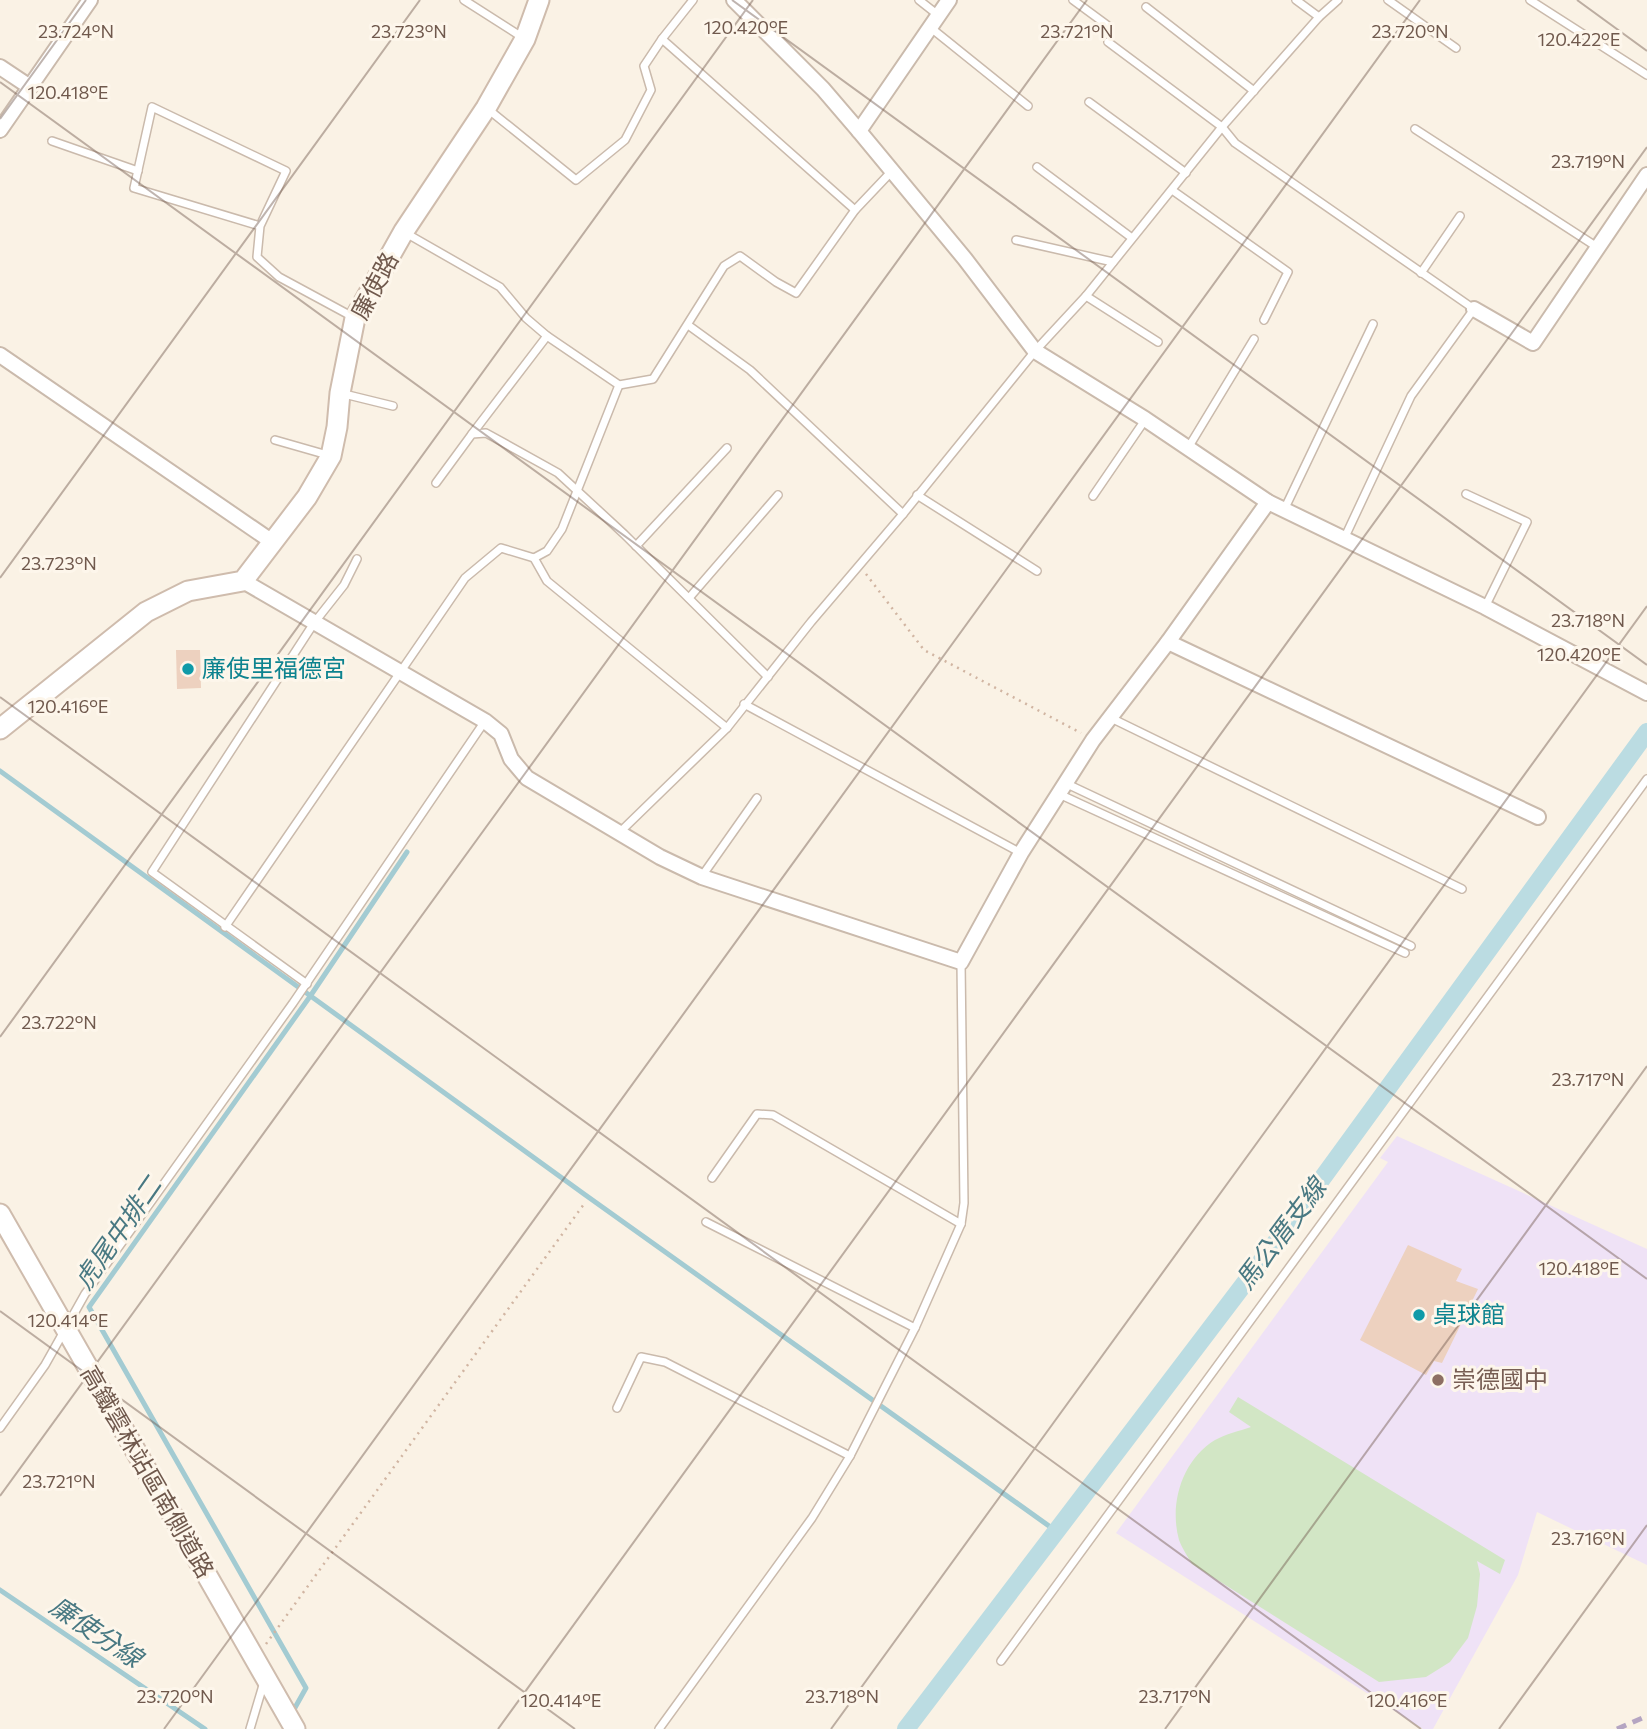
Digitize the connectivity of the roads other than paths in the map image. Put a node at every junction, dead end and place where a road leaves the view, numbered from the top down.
1 (90, 0) edge
2 (464, 0) edge
3 (539, 0) edge
4 (692, 0) edge
5 (734, 0) edge
6 (919, 0) edge
7 (949, 0) edge
8 (1073, 0) edge
9 (1296, 0) edge
10 (1338, 0) edge
11 (1388, 0) edge
12 (1530, 0) edge
13 (1146, 7) dead end
14 (1319, 17) junction
15 (934, 22) junction
16 (1107, 25) dead end
17 (525, 39) junction
18 (662, 39) junction
19 (1108, 41) dead end
20 (1456, 48) dead end
21 (0, 67) edge
22 (1647, 75) edge
23 (30, 87) junction
24 (1254, 91) junction
25 (1089, 102) dead end
26 (1028, 106) dead end
27 (486, 108) junction
28 (1222, 127) junction
29 (1415, 129) dead end
30 (0, 130) edge
31 (859, 131) junction
32 (52, 141) dead end
33 (1037, 167) dead end
34 (892, 171) junction
35 (138, 172) junction
36 (1186, 173) junction
37 (1647, 176) edge
38 (1172, 191) junction
39 (855, 210) junction
40 (1460, 216) dead end
41 (260, 226) junction
42 (404, 231) junction
43 (1132, 238) junction
44 (1016, 240) dead end
45 (1598, 248) junction
46 (1113, 262) junction
47 (1421, 273) junction
48 (1086, 296) junction
49 (1474, 309) junction
50 (355, 318) junction
51 (1264, 320) dead end
52 (1373, 324) dead end
53 (688, 325) junction
54 (547, 336) junction
55 (1254, 339) dead end
56 (1158, 342) dead end
57 (1035, 351) junction
58 (0, 355) edge
59 (619, 385) junction
60 (340, 393) junction
61 (393, 406) dead end
62 (1145, 419) junction
63 (472, 434) junction
64 (275, 440) dead end
65 (727, 448) dead end
66 (1188, 448) junction
67 (331, 456) junction
68 (436, 484) dead end
69 (578, 490) junction
70 (1466, 494) dead end
71 (778, 495) dead end
72 (917, 495) junction
73 (1093, 496) dead end
74 (1268, 502) junction
75 (1284, 510) junction
76 (903, 514) junction
77 (1344, 539) junction
78 (274, 543) junction
79 (636, 546) junction
80 (534, 558) junction
81 (357, 559) dead end
82 (1037, 570) dead end
83 (243, 581) junction
84 (689, 598) junction
85 (1485, 607) junction
86 (314, 623) junction
87 (1168, 642) junction
88 (400, 674) junction
89 (768, 677) junction
90 (1646, 693) edge
91 (744, 704) junction
92 (1111, 718) junction
93 (485, 721) junction
94 (727, 728) junction
95 (0, 729) edge
96 (1647, 779) edge
97 (1062, 788) junction
98 (757, 798) dead end
99 (1538, 817) dead end
100 (618, 833) junction
101 (1021, 853) junction
102 (702, 877) junction
103 (1462, 889) dead end
104 (225, 927) junction
105 (1411, 946) dead end
106 (1405, 953) dead end
107 (961, 962) junction
108 (306, 984) junction
109 (712, 1178) dead end
110 (0, 1214) edge
111 (706, 1222) dead end
112 (961, 1224) junction
113 (915, 1328) junction
114 (66, 1331) junction
115 (617, 1408) dead end
116 (0, 1428) edge
117 (850, 1456) junction
118 (1001, 1661) dead end
119 (265, 1678) junction
120 (290, 1721) edge
121 (250, 1729) edge
122 (659, 1729) edge

1 - 23 street
2 - 17 lane
3 - 17 street, 廉使路
4 - 18 lane
5 - 31 street
6 - 15 lane
7 - 15 street
8 - 16 lane
9 - 14 lane
10 - 14 lane
11 - 20 lane
12 - 22 lane
13 - 24 lane
14 - 24 lane
15 - 26 lane
15 - 31 street
17 - 27 street, 廉使路
18 - 27 lane
18 - 39 lane
19 - 28 lane
21 - 23 street
23 - 30 street
24 - 28 lane
25 - 36 lane
27 - 42 street, 廉使路
28 - 36 lane
28 - 47 lane
29 - 45 lane
31 - 34 street
32 - 35 lane
33 - 43 lane
34 - 39 lane
34 - 57 street
35 - 41 lane
35 - 41 lane
36 - 38 lane
37 - 45 street
38 - 43 lane
38 - 51 lane
39 - 53 lane
40 - 47 lane
41 - 50 lane
42 - 50 street, 廉使路
42 - 54 lane
43 - 46 lane
44 - 46 lane
45 - 49 street
46 - 48 lane
47 - 49 lane
48 - 56 lane
48 - 57 lane
49 - 77 lane
50 - 60 street, 廉使路
52 - 75 lane
53 - 59 lane
53 - 76 lane
54 - 59 lane
54 - 63 lane
55 - 66 lane
57 - 62 street
57 - 72 lane
58 - 78 street
59 - 69 lane
60 - 61 lane
60 - 67 street, 廉使路
62 - 66 street
62 - 73 lane
63 - 68 lane
63 - 69 lane
64 - 67 lane
65 - 79 lane
66 - 74 street
67 - 78 street, 廉使路
69 - 79 lane
69 - 80 lane
70 - 85 lane
71 - 84 lane
72 - 76 lane
72 - 82 lane
74 - 75 street
74 - 87 street
75 - 77 street
76 - 89 lane
77 - 85 street
78 - 83 street, 廉使路
79 - 84 lane
80 - 88 lane
80 - 94 lane
81 - 86 lane
83 - 86 street
83 - 95 street
84 - 89 lane
85 - 90 street
86 - 88 street
86 - 104 lane
87 - 92 street
87 - 99 street
88 - 93 street
88 - 104 lane
89 - 91 lane
91 - 94 lane
91 - 101 lane
92 - 97 street
92 - 103 lane
93 - 100 street
93 - 108 lane
94 - 100 lane
96 - 118 lane
97 - 101 street
97 - 105 lane
97 - 106 lane
98 - 102 lane
100 - 102 street
101 - 107 street
102 - 107 street
104 - 108 lane
107 - 112 lane
108 - 114 lane
109 - 112 lane
110 - 114 street, 高鐵雲林站區南側道路
111 - 113 lane
112 - 113 lane
113 - 117 lane
114 - 116 lane
114 - 119 street, 高鐵雲林站區南側道路
115 - 117 lane
117 - 122 lane
119 - 120 street, 高鐵雲林站區南側道路
119 - 121 lane

